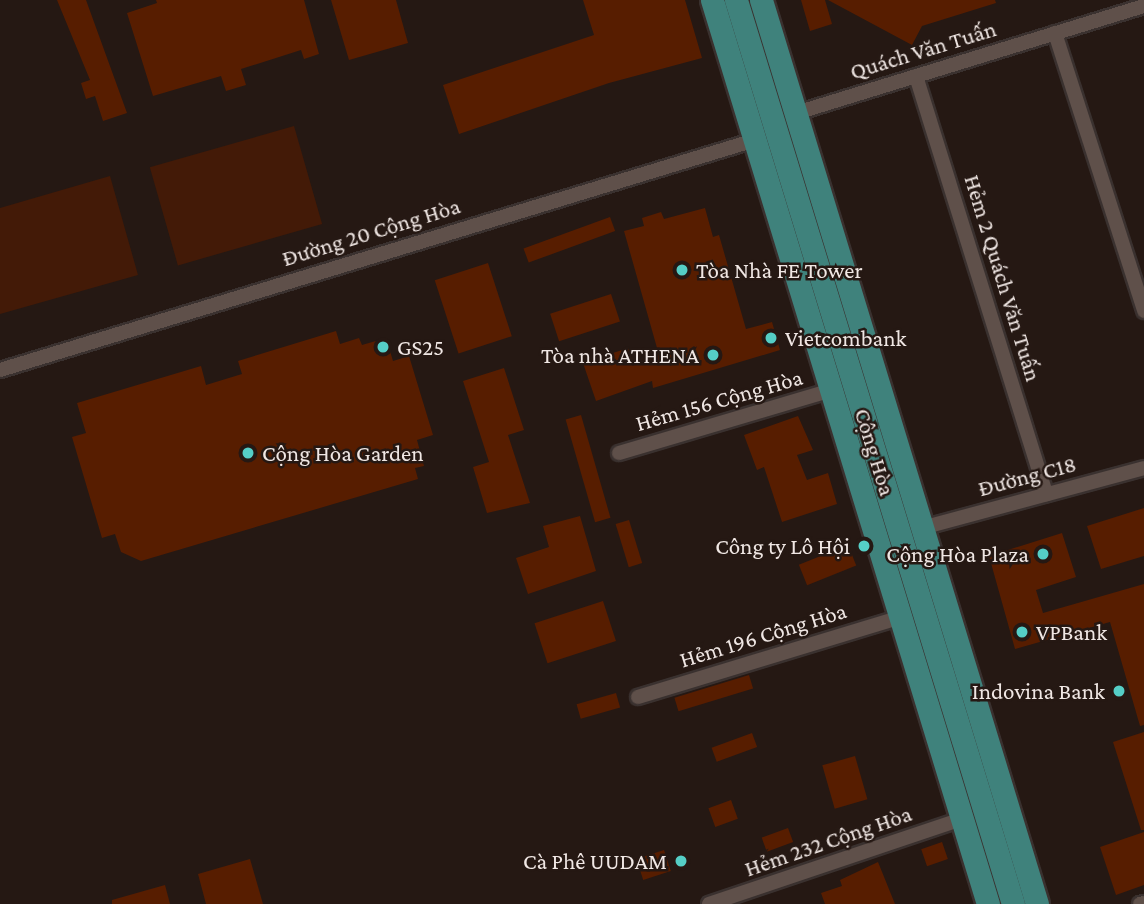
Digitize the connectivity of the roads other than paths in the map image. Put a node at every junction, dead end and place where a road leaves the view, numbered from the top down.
1 (712, 0) edge
2 (736, 0) edge
3 (761, 0) edge
4 (1144, 6) edge
5 (1055, 33) junction
6 (916, 76) junction
7 (796, 113) junction
8 (755, 140) junction
9 (1144, 311) edge
10 (0, 370) edge
11 (832, 390) junction
12 (619, 453) dead end
13 (1144, 468) edge
14 (1046, 494) junction
15 (922, 528) junction
16 (902, 617) junction
17 (638, 697) dead end
18 (961, 819) junction
19 (709, 904) edge
20 (988, 904) edge
21 (1013, 904) edge
22 (1037, 904) edge

1 - 8 main road, Cộng Hòa
2 - 21 main road, Cộng Hòa
3 - 7 main road, Cộng Hòa
4 - 5 street, Quách Văn Tuấn
5 - 6 street, Quách Văn Tuấn
5 - 9 street
6 - 7 street, Quách Văn Tuấn
6 - 14 street, Hẻm 2 Quách Văn Tuấn
7 - 15 main road, Cộng Hòa
8 - 10 street, Đường 20 Cộng Hòa
8 - 11 main road, Cộng Hòa
11 - 12 street, Hẻm 156 Cộng Hòa
11 - 16 main road, Cộng Hòa
13 - 14 street, Đường C18
14 - 15 street, Đường C18
15 - 22 main road, Cộng Hòa
16 - 17 street, Hẻm 196 Cộng Hòa
16 - 18 main road, Cộng Hòa
18 - 19 street, Hẻm 232 Cộng Hòa
18 - 20 main road, Cộng Hòa

